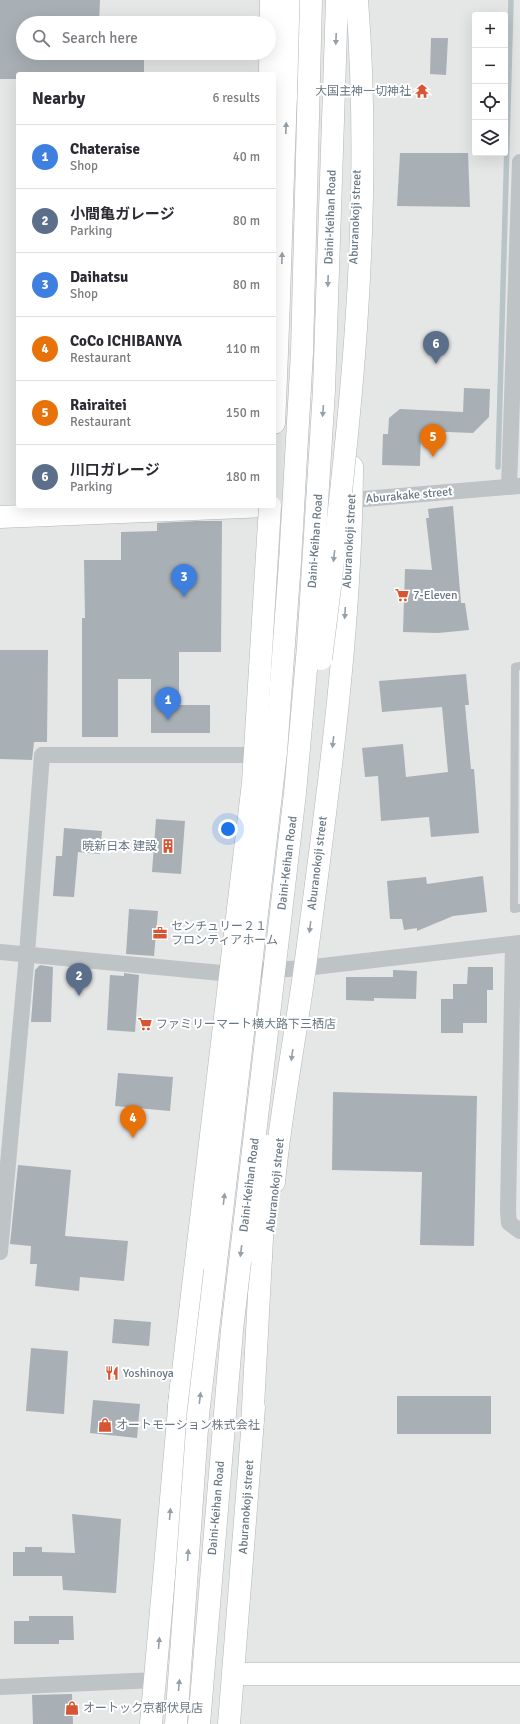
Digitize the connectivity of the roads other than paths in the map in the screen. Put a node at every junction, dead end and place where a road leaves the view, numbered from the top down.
1 (271, 0) edge
2 (291, 0) edge
3 (311, 0) edge
4 (337, 0) edge
5 (358, 0) edge
6 (364, 0) edge
7 (271, 16) edge
8 (270, 60) edge
9 (270, 72) edge
10 (520, 162) edge
11 (276, 384) edge
12 (514, 486) edge
13 (352, 500) junction
14 (276, 505) edge
15 (214, 508) edge
16 (262, 508) edge
17 (270, 508) edge
18 (0, 517) edge
19 (520, 666) edge
20 (247, 755) junction
21 (520, 908) edge
22 (516, 943) edge
23 (0, 952) edge
24 (27, 954) junction
25 (305, 968) junction
26 (221, 973) junction
27 (520, 1231) edge
28 (0, 1252) edge
29 (179, 1406) junction
30 (252, 1426) junction
31 (234, 1674) junction
32 (520, 1674) edge
33 (156, 1680) junction
34 (0, 1687) edge
35 (151, 1724) edge
36 (176, 1724) edge
37 (199, 1724) edge
38 (229, 1724) edge

1 - 7 main road
11 -> 2 main road
36 -> 3 main road, Daini-Keihan Road, bridge
4 -> 37 main road, Daini-Keihan Road, bridge
5 -> 30 main road, bridge
6 - 13 main road, Aburanokoji street
8 - 9 main road
10 - 12 street
12 - 13 street, Aburakake street
13 - 14 main road, Aburakake street
13 -> 25 main road, Aburanokoji street
15 - 18 main road
16 - 20 main road
17 - 29 main road, bridge
19 - 21 lane
20 - 24 street
20 - 26 main road
22 - 25 street
22 - 27 street
23 - 24 street
24 - 26 street
24 - 28 street
25 - 26 street
25 -> 30 main road, Aburanokoji street
26 - 29 main road
33 -> 29 main road
30 - 31 main road, Aburanokoji street
31 - 32 main road
31 - 38 main road, Aburanokoji street
33 - 34 street
33 - 35 main road

